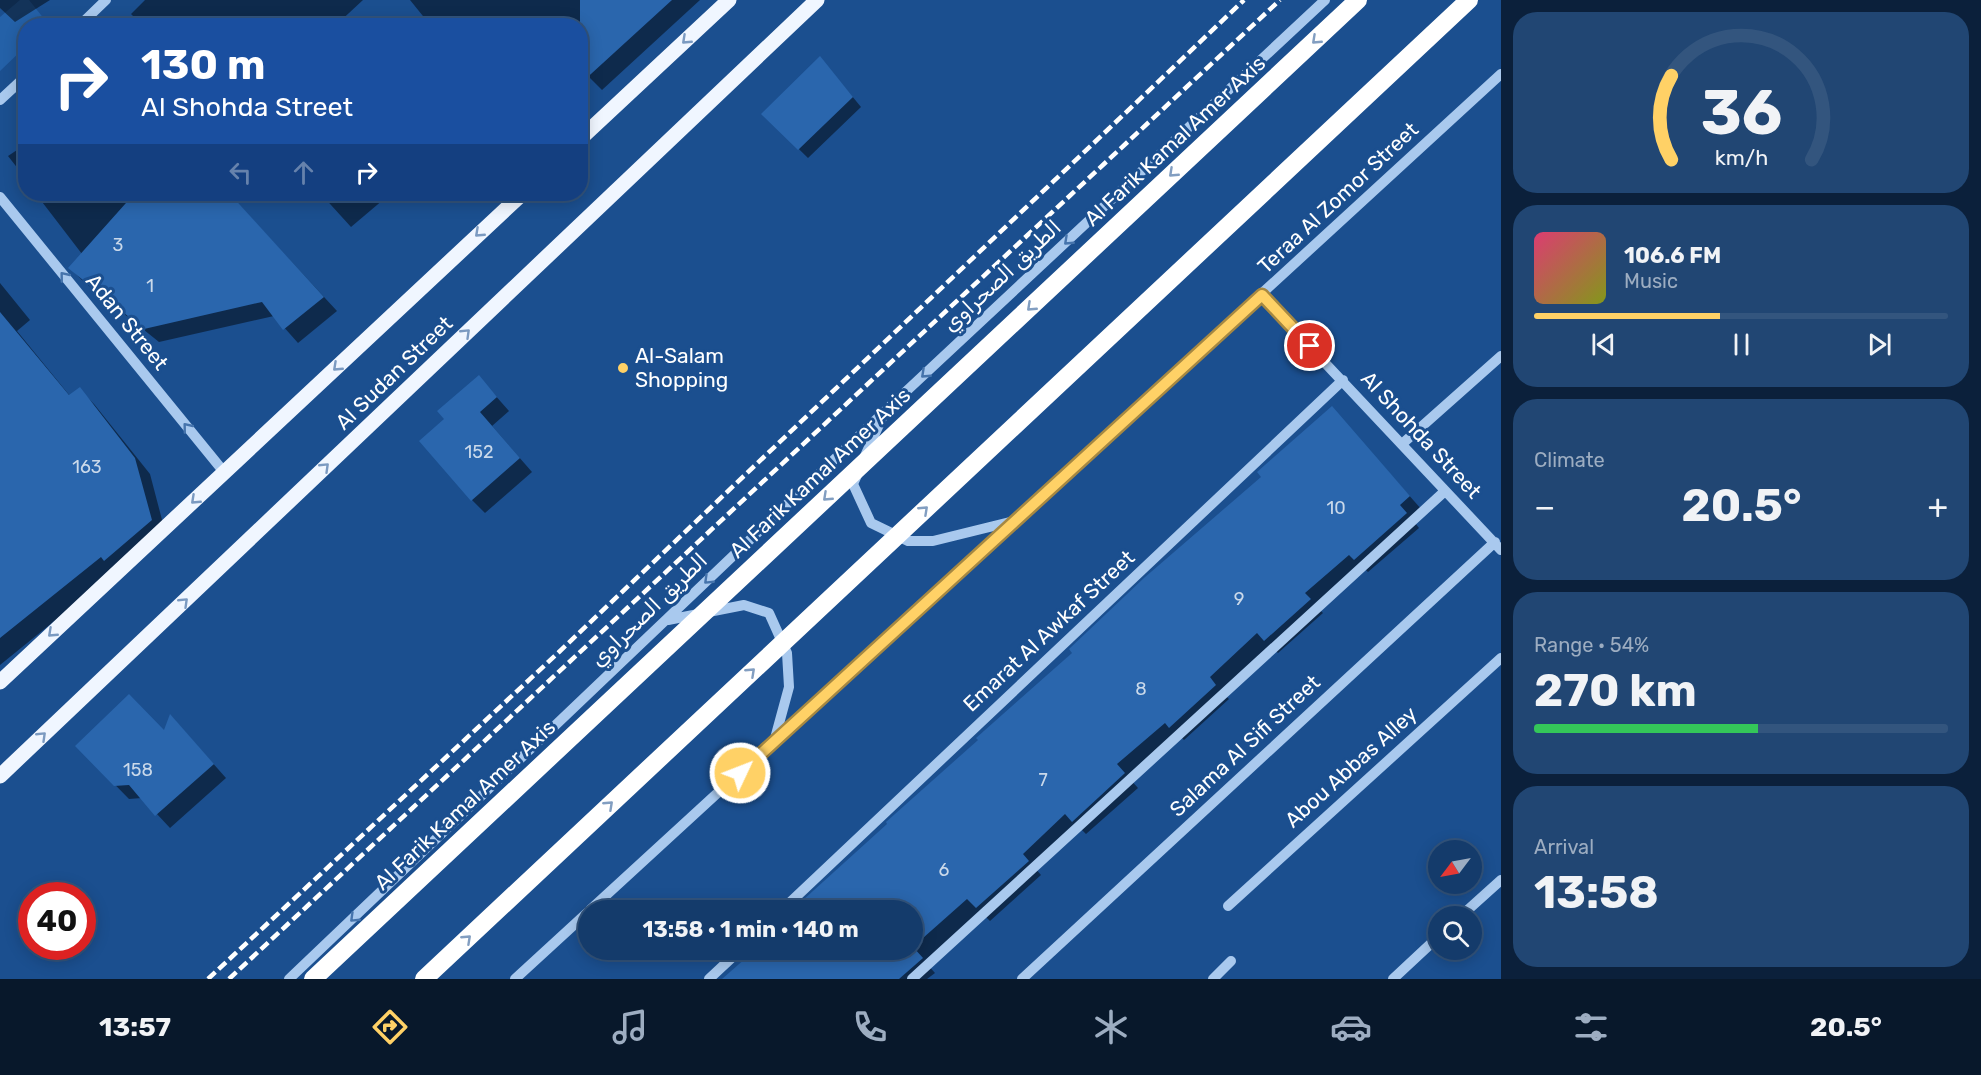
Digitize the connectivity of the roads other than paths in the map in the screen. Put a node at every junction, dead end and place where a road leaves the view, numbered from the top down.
1 (106, 0) edge
2 (729, 0) edge
3 (817, 0) edge
4 (1325, 0) edge
5 (1358, 0) edge
6 (1469, 0) edge
7 (87, 18) edge
8 (1501, 74) edge
9 (18, 83) edge
10 (0, 100) edge
11 (588, 132) edge
12 (0, 197) edge
13 (514, 201) edge
14 (1262, 295) junction
15 (1501, 356) edge
16 (1343, 380) junction
17 (884, 412) junction
18 (1402, 444) junction
19 (224, 472) junction
20 (1445, 491) junction
21 (1015, 521) junction
22 (1498, 546) edge
23 (666, 620) junction
24 (1501, 658) edge
25 (0, 682) edge
26 (774, 742) junction
27 (0, 776) edge
28 (1501, 879) edge
29 (601, 900) edge
30 (793, 900) edge
31 (1228, 906) dead end
32 (1472, 906) edge
33 (578, 921) edge
34 (1428, 946) edge
35 (730, 960) edge
36 (1231, 962) dead end
37 (290, 979) edge
38 (313, 979) edge
39 (424, 979) edge
40 (515, 979) edge
41 (709, 979) edge
42 (912, 979) edge
43 (1022, 979) edge
44 (1213, 979) edge
45 (1393, 979) edge

1 - 7 street
2 -> 11 main road
27 -> 3 main road, Al Sudan Street
4 -> 17 street, الطريق الصحراوي
5 -> 38 highway, Al Farik Kamal Amer Axis, bridge
39 -> 6 highway, bridge
8 - 14 street, Teraa Al Zomor Street
9 - 10 street
19 -> 12 street, Adan Street
13 -> 19 main road, Al Sudan Street
14 - 16 street, Al Shohda Street
14 - 21 street, Teraa Al Zomor Street
15 - 18 street
16 - 18 street, Al Shohda Street
16 - 30 street, Emarat Al Awkaf Street
17 - 21 street
17 -> 23 street, الطريق الصحراوي
18 - 20 street, Al Shohda Street
19 -> 25 main road, Al Sudan Street
20 - 22 street, Al Shohda Street
20 - 42 street
21 - 26 street, Teraa Al Zomor Street
22 - 43 street, Salama Al Sifi Street
23 - 26 street
23 -> 37 street, الطريق الصحراوي
24 - 31 street, Abou Abbas Alley
26 - 29 street, Teraa Al Zomor Street
28 - 32 street
33 - 40 street, Teraa Al Zomor Street
34 - 45 street
35 - 41 street
36 - 44 street

